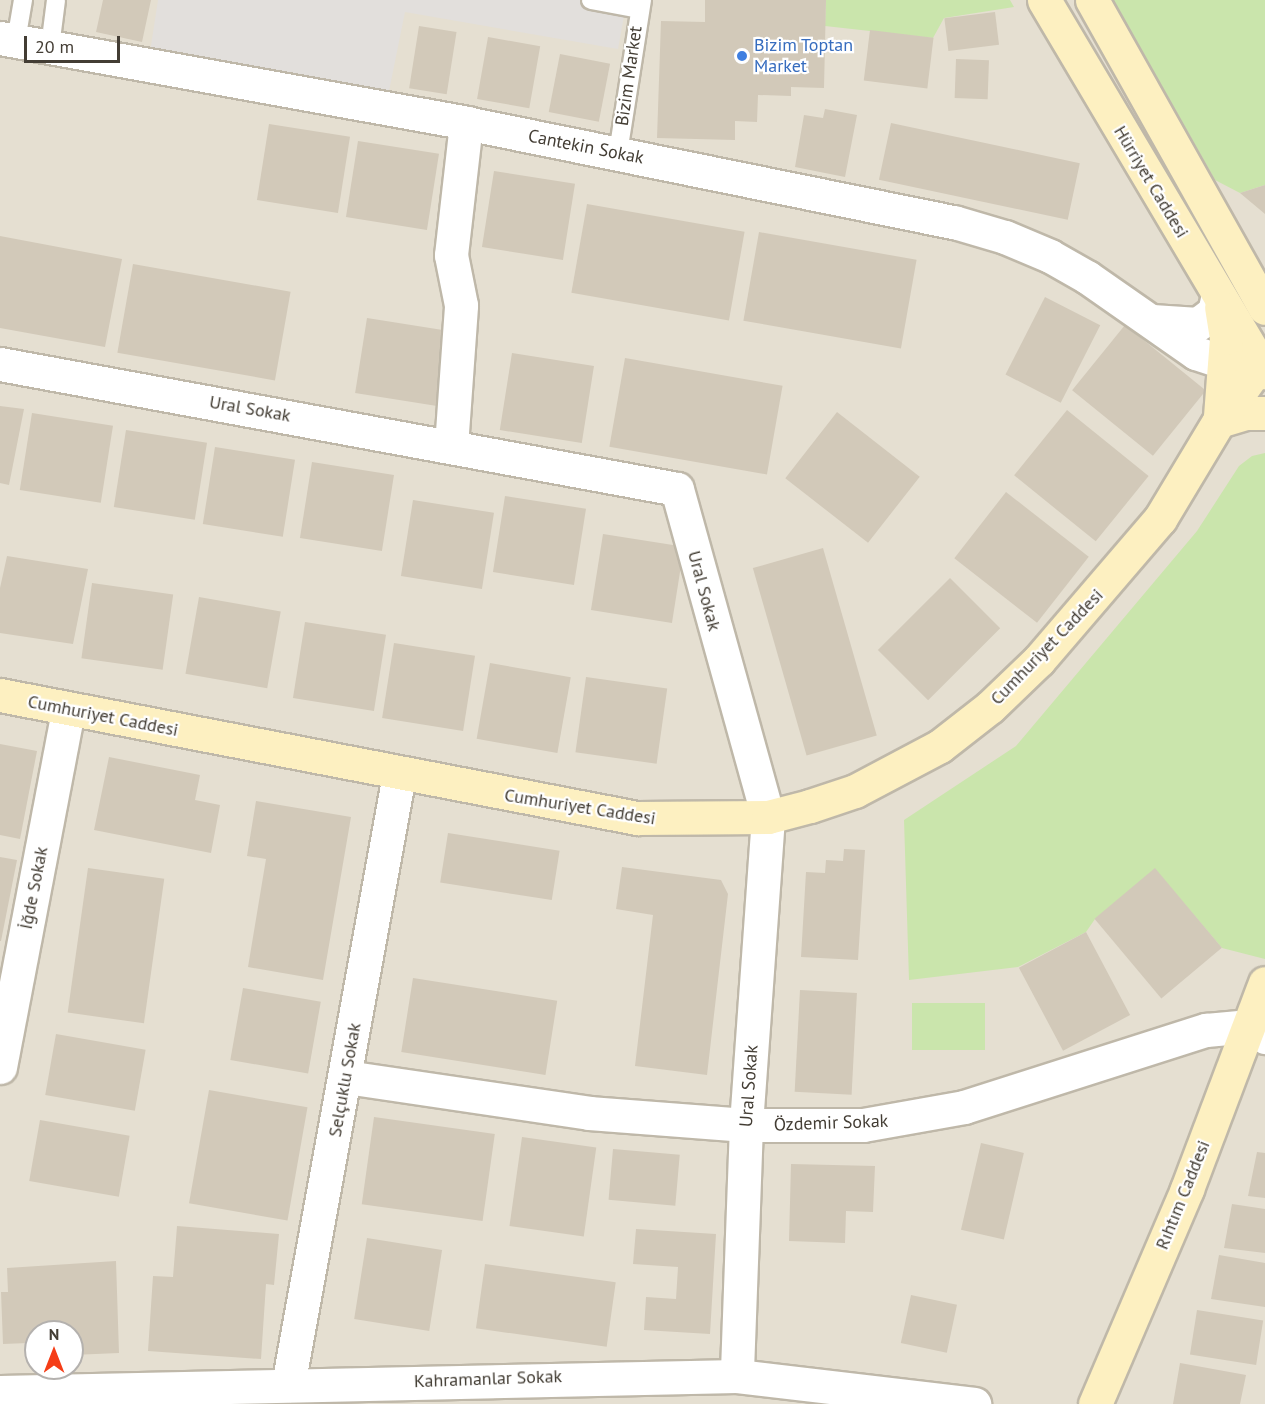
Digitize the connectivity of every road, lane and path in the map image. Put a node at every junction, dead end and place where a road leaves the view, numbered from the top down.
1 (23, 0) edge
2 (56, 0) edge
3 (591, 0) edge
4 (1044, 0) edge
5 (1092, 0) edge
6 (640, 4) edge
7 (8, 40) edge
8 (50, 47) junction
9 (466, 123) junction
10 (618, 153) junction
11 (1227, 240) junction
12 (1265, 254) edge
13 (1218, 295) junction
14 (1265, 308) edge
15 (1149, 320) junction
16 (1225, 363) junction
17 (0, 364) edge
18 (1263, 364) edge
19 (1265, 413) edge
20 (1219, 421) junction
21 (451, 446) junction
22 (0, 695) edge
23 (68, 710) junction
24 (399, 775) junction
25 (768, 817) junction
26 (1265, 983) edge
27 (1260, 1035) edge
28 (0, 1067) edge
29 (346, 1077) junction
30 (746, 1125) junction
31 (737, 1376) junction
32 (288, 1385) junction
33 (592, 1390) edge
34 (0, 1392) edge
35 (974, 1404) edge
36 (1095, 1404) edge
37 (1112, 1404) edge

1 - 7 lane
2 - 8 lane
3 - 6 lane
4 - 13 main road, Hürriyet Caddesi
5 - 11 main road, Hürriyet Caddesi
6 - 10 lane, Bizim Market
7 - 8 street, Cantekin Sokak
8 - 9 street, Cantekin Sokak
9 - 10 street, Cantekin Sokak
9 - 21 street
10 - 15 street, Cantekin Sokak
11 - 12 main road
11 - 14 main road, Hürriyet Caddesi
13 - 15 street
13 - 16 main road
13 - 18 main road, Hürriyet Caddesi
15 - 16 street, Cantekin Sokak
16 - 18 street, Cantekin Sokak
16 - 20 main road
17 - 21 street, Ural Sokak
18 - 20 main road, Cumhuriyet Caddesi
19 - 20 main road
20 - 25 main road, Cumhuriyet Caddesi
21 - 25 street, Ural Sokak
22 - 23 main road, Cumhuriyet Caddesi
23 - 24 main road, Cumhuriyet Caddesi
23 - 28 street, İğde Sokak
24 - 25 main road, Cumhuriyet Caddesi
24 - 29 street, Selçuklu Sokak
25 - 30 street, Ural Sokak
26 - 27 main road, Rıhtım Caddesi
27 - 30 street, Özdemir Sokak
27 - 36 main road, Rıhtım Caddesi
27 - 37 main road, Rıhtım Caddesi
29 - 30 street, Özdemir Sokak
29 - 32 street, Selçuklu Sokak
30 - 31 street, Ural Sokak
31 - 33 street, Kahramanlar Sokak
31 - 35 street, Kahramanlar Sokak
32 - 33 street, Kahramanlar Sokak
32 - 34 street, Kahramanlar Sokak

